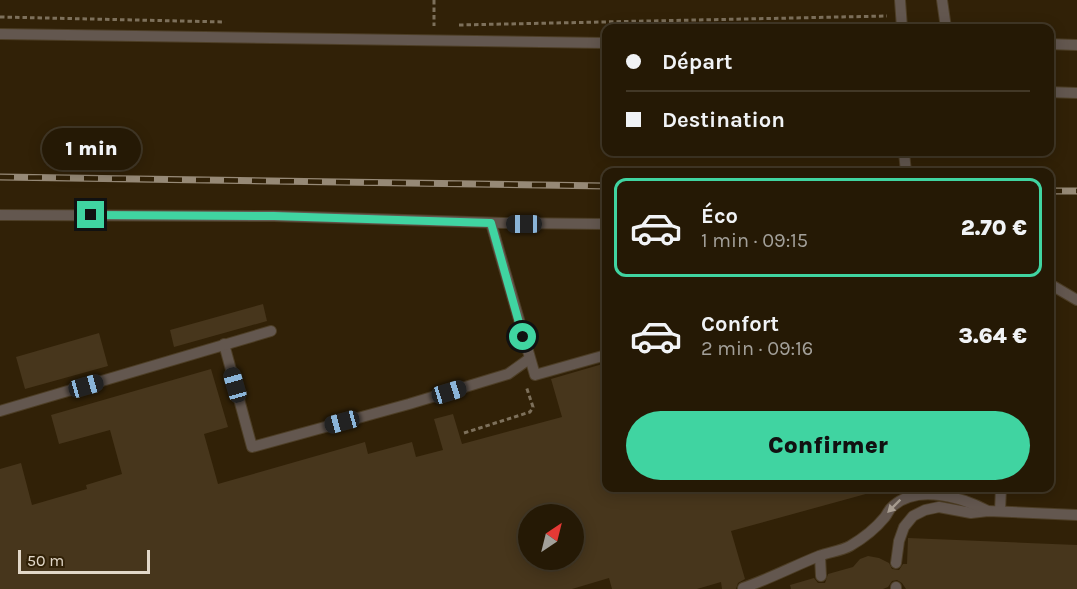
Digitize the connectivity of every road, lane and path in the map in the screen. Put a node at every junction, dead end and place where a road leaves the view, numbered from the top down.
1 (434, 0) edge
2 (900, 0) edge
3 (942, 0) edge
4 (902, 15) junction
5 (0, 17) edge
6 (235, 22) dead end
7 (902, 24) edge
8 (945, 24) edge
9 (457, 25) dead end
10 (434, 26) dead end
11 (0, 34) edge
12 (602, 43) edge
13 (1054, 45) edge
14 (1077, 45) edge
15 (1054, 92) edge
16 (1077, 93) edge
17 (0, 215) edge
18 (491, 223) junction
19 (602, 224) edge
20 (1054, 287) edge
21 (1077, 300) edge
22 (271, 331) dead end
23 (224, 344) junction
24 (602, 356) edge
25 (529, 359) junction
26 (525, 382) dead end
27 (0, 411) edge
28 (464, 433) dead end
29 (1001, 492) edge
30 (988, 510) junction
31 (1000, 511) junction
32 (1077, 515) edge
33 (820, 556) junction
34 (896, 564) dead end
35 (821, 576) dead end
36 (743, 588) edge

1 - 10 path
2 - 4 lane
3 - 8 lane
4 - 7 lane
4 - 9 path
5 - 6 path
11 - 12 lane
13 - 14 lane
15 - 16 lane
17 - 18 lane
18 - 19 lane
18 - 25 lane
20 - 21 lane
22 - 23 lane
23 - 25 lane
23 - 27 lane
24 - 25 lane
26 - 28 path
29 - 31 lane
30 - 31 lane
30 -> 33 lane
30 - 34 lane
31 - 32 lane
33 - 35 lane
33 - 36 lane

